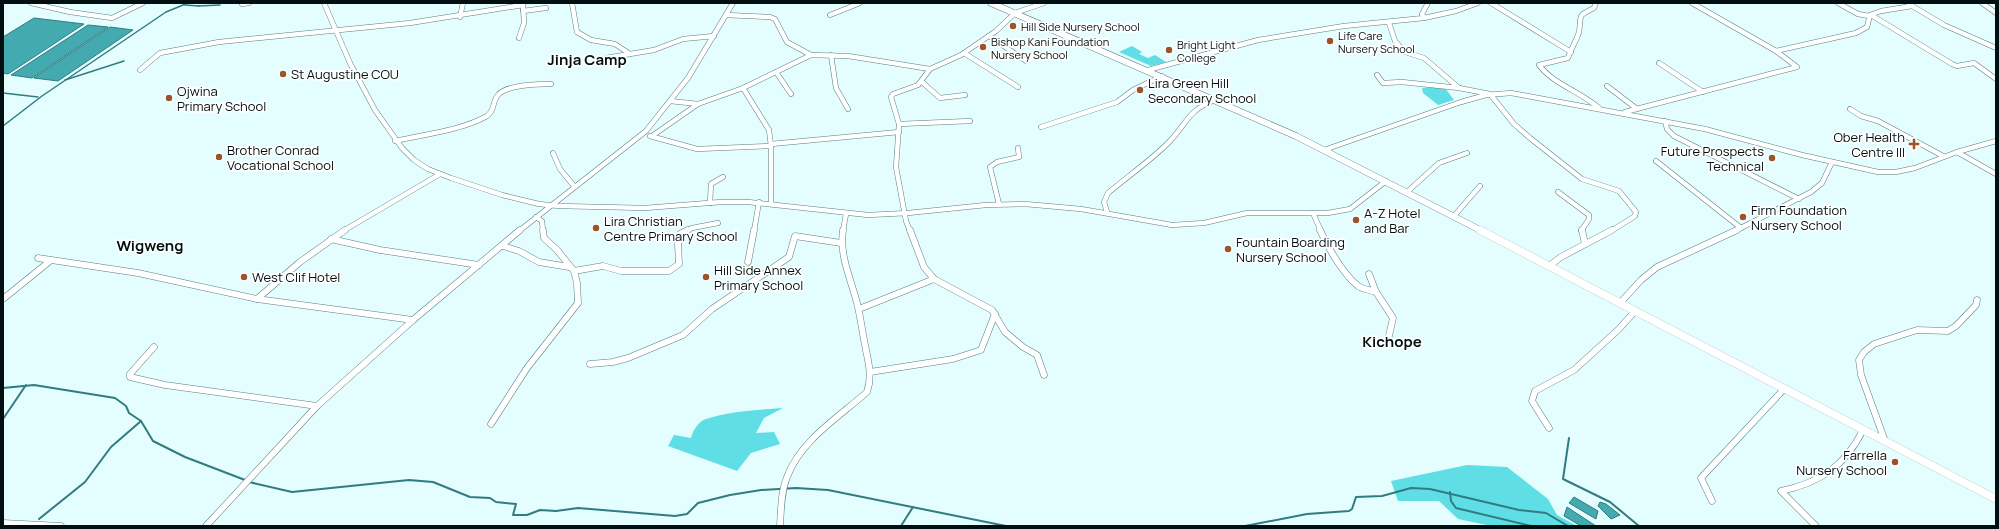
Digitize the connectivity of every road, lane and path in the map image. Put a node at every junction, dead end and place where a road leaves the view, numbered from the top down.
1 (31, 3) edge
2 (144, 3) edge
3 (249, 3) edge
4 (324, 3) edge
5 (463, 3) edge
6 (572, 3) edge
7 (733, 3) edge
8 (860, 3) edge
9 (991, 3) edge
10 (1044, 3) edge
11 (1428, 3) edge
12 (1478, 3) edge
13 (1491, 3) edge
14 (1596, 3) edge
15 (1692, 3) edge
16 (1838, 3) edge
17 (1982, 3) edge
18 (242, 4) edge
19 (524, 4) edge
20 (1910, 5) edge
21 (546, 8) dead end
22 (523, 11) junction
23 (1995, 12) edge
24 (1014, 13) junction
25 (726, 15) junction
26 (830, 15) dead end
27 (1870, 15) junction
28 (460, 17) junction
29 (1424, 18) junction
30 (1389, 23) junction
31 (334, 30) junction
32 (714, 36) junction
33 (989, 36) junction
34 (519, 38) dead end
35 (1996, 48) edge
36 (1776, 51) junction
37 (1571, 52) junction
38 (964, 53) junction
39 (630, 54) junction
40 (811, 55) junction
41 (831, 55) junction
42 (1026, 61) dead end
43 (1659, 63) dead end
44 (604, 64) dead end
45 (930, 69) junction
46 (140, 70) dead end
47 (1148, 70) junction
48 (776, 72) junction
49 (1377, 75) dead end
50 (1162, 76) junction
51 (1996, 79) edge
52 (922, 82) junction
53 (551, 84) dead end
54 (1606, 86) dead end
55 (1018, 87) dead end
56 (743, 88) junction
57 (1459, 88) junction
58 (1702, 92) junction
59 (791, 94) dead end
60 (1490, 94) junction
61 (965, 95) dead end
62 (1215, 100) junction
63 (670, 101) junction
64 (698, 104) junction
65 (1599, 108) junction
66 (848, 109) dead end
67 (1637, 109) junction
68 (1850, 109) dead end
69 (1623, 113) junction
70 (970, 121) dead end
71 (1665, 121) junction
72 (899, 124) junction
73 (1041, 127) dead end
74 (899, 132) junction
75 (642, 134) junction
76 (652, 136) junction
77 (395, 141) junction
78 (1996, 141) edge
79 (771, 145) junction
80 (1018, 148) dead end
81 (1324, 150) junction
82 (1957, 152) junction
83 (553, 153) dead end
84 (1467, 153) dead end
85 (1943, 156) junction
86 (1656, 161) dead end
87 (1832, 162) junction
88 (440, 174) junction
89 (1996, 174) edge
90 (723, 177) dead end
91 (1386, 181) junction
92 (574, 186) junction
93 (1480, 186) dead end
94 (1407, 192) junction
95 (1558, 192) dead end
96 (1799, 199) junction
97 (759, 202) junction
98 (710, 203) junction
99 (771, 203) junction
100 (999, 204) junction
101 (550, 206) junction
102 (1107, 212) junction
103 (1313, 213) junction
104 (846, 214) junction
105 (905, 214) junction
106 (1454, 216) junction
107 (536, 217) junction
108 (718, 223) dead end
109 (1741, 228) junction
110 (331, 239) junction
111 (841, 243) junction
112 (1585, 244) junction
113 (503, 246) junction
114 (38, 258) dead end
115 (50, 260) junction
116 (748, 262) dead end
117 (479, 265) junction
118 (1549, 266) junction
119 (572, 269) junction
120 (1369, 274) dead end
121 (934, 279) junction
122 (1376, 292) junction
123 (3, 299) edge
124 (257, 299) junction
125 (1977, 300) dead end
126 (1620, 303) junction
127 (858, 310) junction
128 (1635, 311) junction
129 (995, 314) junction
130 (413, 320) junction
131 (1388, 340) dead end
132 (154, 347) dead end
133 (590, 364) dead end
134 (870, 372) junction
135 (1044, 375) dead end
136 (1784, 389) junction
137 (317, 406) junction
138 (491, 424) dead end
139 (1549, 428) dead end
140 (1863, 430) junction
141 (1886, 441) junction
142 (1996, 499) edge
143 (1712, 501) dead end
144 (3, 523) edge
145 (61, 526) edge
146 (206, 526) edge
147 (780, 526) edge
148 (1816, 526) edge

1 - 2 street
3 - 18 street
4 - 31 street
5 - 28 street
6 - 39 street
7 - 25 street
8 - 26 street
9 - 24 street
10 - 24 street
11 - 29 street
12 - 29 street
13 - 37 street
14 - 37 street
15 - 36 street
16 - 27 street
17 - 23 street
19 - 22 street
19 - 28 street
20 - 27 street
20 - 35 street
21 - 22 street
22 - 34 street
24 - 33 street
24 - 47 street
25 - 32 street
25 - 40 street
27 - 36 street
27 - 51 street
28 - 31 street
29 - 30 street
30 - 47 street
30 - 57 street
31 - 46 street
31 - 77 street
32 - 39 street
32 - 63 street
33 - 38 street
33 - 42 street
36 - 58 street
37 - 65 street
38 - 45 street
38 - 55 street
39 - 44 street
40 - 41 street
40 - 48 street
41 - 45 street
41 - 66 street
43 - 58 street
45 - 52 street
47 - 50 street
48 - 56 street
48 - 59 street
49 - 57 street
50 - 62 street
50 - 73 street
52 - 61 street
52 - 72 street
53 - 77 street
54 - 67 street
56 - 64 street
56 - 79 street
57 - 60 street
58 - 67 street
60 - 65 street
60 - 81 street
60 - 112 street
62 - 81 street
62 - 102 street
63 - 64 street
63 - 75 street
64 - 76 street
65 - 69 street
67 - 69 street
68 - 85 street
69 - 71 street
70 - 72 street
71 - 87 street
71 - 96 street
72 - 74 street
74 - 79 street
74 - 105 street
75 - 76 street
75 - 92 street
76 - 79 street
77 - 88 street
78 - 82 street
79 - 99 street
80 - 100 street
81 - 91 street
82 - 85 street
82 - 89 street
83 - 92 street
84 - 94 street
85 - 87 street
86 - 109 street
87 - 96 street
88 - 101 street
88 - 110 street
90 - 98 street
91 - 94 street
91 - 103 street
92 - 101 street
93 - 106 street
94 - 106 street
95 - 112 street
96 - 109 street
97 - 98 street
97 - 99 street
97 - 116 street
98 - 101 street
99 - 104 street
100 - 102 street
100 - 105 street
101 - 107 street
102 - 103 street
103 - 122 street
104 - 105 street
104 - 111 street
105 - 121 street
106 - 118 street
107 - 113 street
107 - 119 street
108 - 119 street
109 - 126 street
110 - 117 street
110 - 124 street
111 - 127 street
111 - 133 street
112 - 118 street
113 - 117 street
113 - 119 street
114 - 115 street
115 - 123 street
115 - 124 street
117 - 130 street
118 - 126 street
119 - 138 street
120 - 122 street
121 - 127 street
121 - 129 street
122 - 131 street
124 - 130 street
125 - 141 street
126 - 128 street
127 - 134 street
128 - 136 street
128 - 139 street
129 - 134 street
129 - 135 street
130 - 137 street
132 - 137 street
134 - 147 street
136 - 140 street
136 - 143 street
137 - 146 street
140 - 141 street
140 - 148 street
141 - 142 street
144 - 145 street

